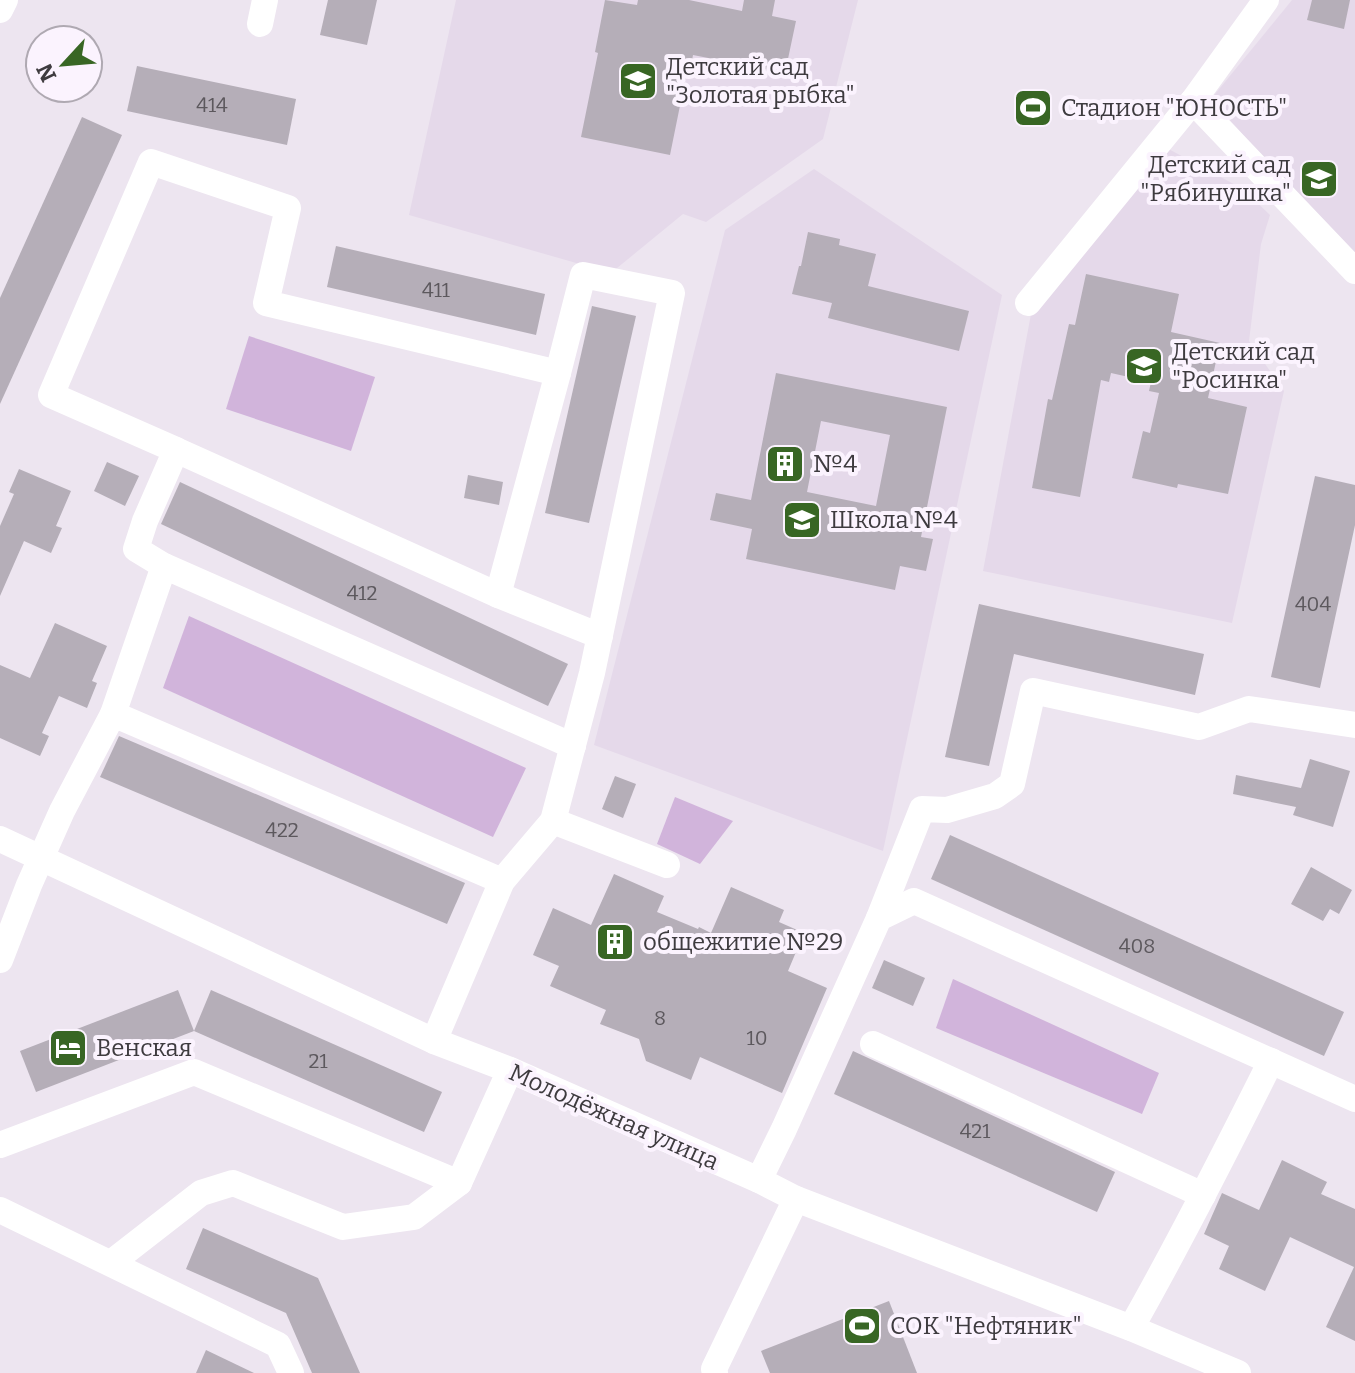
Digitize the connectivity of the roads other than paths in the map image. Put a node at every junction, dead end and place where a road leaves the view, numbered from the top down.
1 (5, 0) edge
2 (1266, 0) edge
3 (0, 10) edge
4 (1193, 101) junction
5 (1355, 271) edge
6 (1028, 303) dead end
7 (558, 373) junction
8 (176, 450) junction
9 (164, 566) junction
10 (498, 595) junction
11 (600, 636) junction
12 (113, 714) junction
13 (1355, 725) edge
14 (573, 746) junction
15 (553, 821) junction
16 (0, 839) edge
17 (41, 859) junction
18 (667, 865) dead end
19 (502, 881) junction
20 (879, 918) junction
21 (0, 960) edge
22 (434, 1041) junction
23 (873, 1044) dead end
24 (1271, 1061) junction
25 (510, 1070) junction
26 (1355, 1099) edge
27 (0, 1145) edge
28 (759, 1180) junction
29 (459, 1183) junction
30 (1203, 1195) junction
31 (796, 1199) junction
32 (0, 1210) edge
33 (111, 1263) junction
34 (1131, 1328) junction
35 (291, 1373) edge
36 (715, 1373) edge
37 (1238, 1373) edge

1 - 3 street
2 - 4 street
4 - 5 street
4 - 6 street
7 - 8 street
7 - 10 street
7 - 11 street
8 - 9 street
8 - 10 street
9 - 12 street
9 - 14 street
10 - 11 street
11 - 14 street
12 - 17 street
12 - 19 street
13 - 20 street
14 - 15 street
15 - 18 street
15 - 19 street
16 - 17 street, Молодёжная улица
17 - 21 street
17 - 22 street, Молодёжная улица
19 - 22 street
20 - 24 street
20 - 28 street
22 - 25 street, Молодёжная улица
23 - 30 street
24 - 26 street
24 - 30 street
25 - 28 street, Молодёжная улица
25 - 29 street
27 - 29 street
28 - 31 street, Молодёжная улица
29 - 33 street
30 - 34 street
31 - 34 street, Молодёжная улица
31 - 36 street
32 - 33 street
33 - 35 street
34 - 37 street, Молодёжная улица

